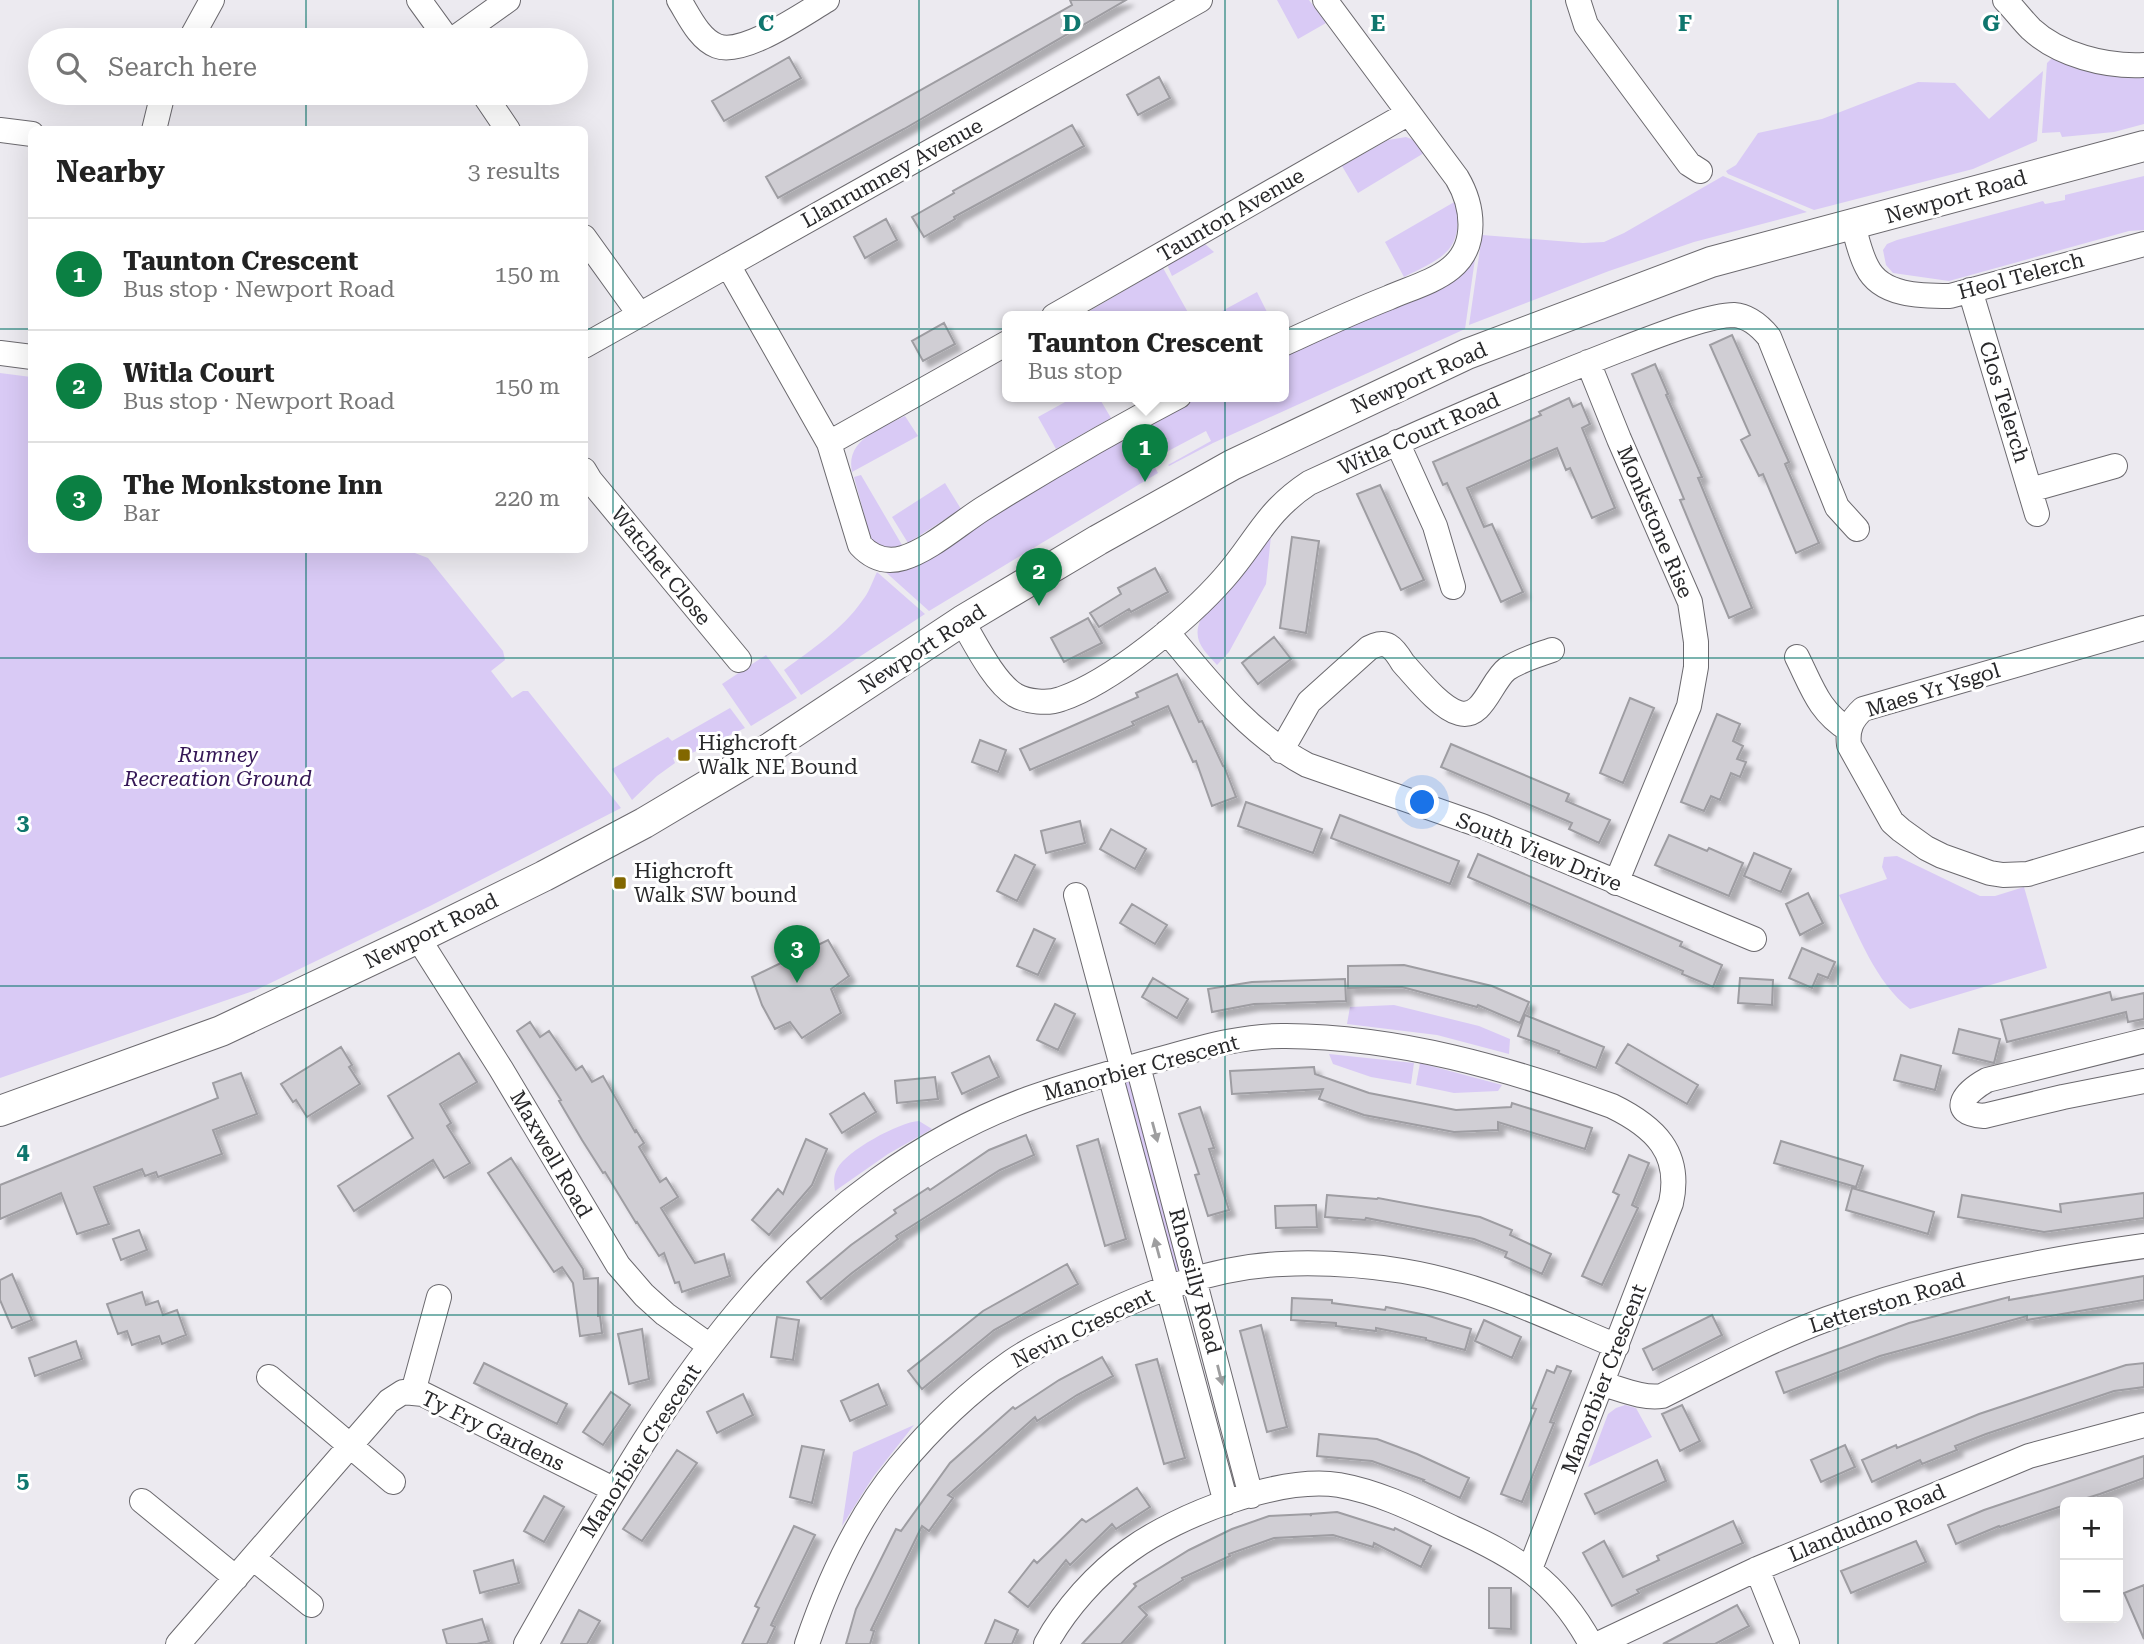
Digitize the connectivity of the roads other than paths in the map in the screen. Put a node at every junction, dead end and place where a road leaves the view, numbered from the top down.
1 (212, 0) edge
2 (419, 0) edge
3 (508, 0) edge
4 (679, 0) edge
5 (827, 0) edge
6 (1200, 0) edge
7 (1325, 0) edge
8 (1578, 0) edge
9 (2005, 0) edge
10 (197, 28) edge
11 (441, 28) edge
12 (467, 28) edge
13 (2144, 65) edge
14 (160, 105) edge
15 (491, 105) edge
16 (1409, 113) junction
17 (155, 126) edge
18 (505, 126) edge
19 (0, 130) edge
20 (28, 134) edge
21 (2144, 146) edge
22 (1700, 171) dead end
23 (1853, 225) junction
24 (588, 243) edge
25 (2144, 244) edge
26 (728, 265) junction
27 (1970, 290) junction
28 (1063, 311) edge
29 (640, 315) junction
30 (1289, 342) edge
31 (588, 344) edge
32 (1002, 346) edge
33 (0, 353) edge
34 (28, 356) edge
35 (1588, 362) junction
36 (1168, 402) edge
37 (1397, 442) junction
38 (829, 443) junction
39 (2115, 466) dead end
40 (588, 477) edge
41 (2030, 490) junction
42 (2037, 514) dead end
43 (1857, 529) dead end
44 (1452, 587) dead end
45 (962, 621) junction
46 (2144, 628) edge
47 (1167, 632) junction
48 (1552, 650) dead end
49 (1797, 657) dead end
50 (739, 660) dead end
51 (1849, 730) junction
52 (1281, 751) junction
53 (2144, 839) edge
54 (1616, 883) junction
55 (1076, 894) dead end
56 (418, 938) junction
57 (1754, 939) dead end
58 (2144, 1041) edge
59 (1123, 1070) junction
60 (2144, 1081) edge
61 (0, 1111) edge
62 (2144, 1246) edge
63 (1195, 1279) junction
64 (1167, 1287) junction
65 (439, 1297) dead end
66 (710, 1346) junction
67 (1617, 1346) junction
68 (269, 1377) dead end
69 (1603, 1384) junction
70 (413, 1392) junction
71 (2144, 1425) edge
72 (350, 1447) junction
73 (393, 1482) dead end
74 (613, 1489) junction
75 (1251, 1496) junction
76 (142, 1501) dead end
77 (1226, 1503) junction
78 (253, 1558) junction
79 (1531, 1569) junction
80 (1756, 1569) junction
81 (236, 1577) junction
82 (311, 1605) dead end
83 (178, 1644) edge
84 (526, 1644) edge
85 (807, 1644) edge
86 (1046, 1644) edge
87 (1591, 1644) edge
88 (1598, 1644) edge
89 (1787, 1644) edge

1 - 10 street
2 - 11 street
3 - 12 street
4 - 5 street
6 - 26 street, Llanrumney Avenue
7 - 16 street
8 - 22 street
9 - 13 street
14 - 17 street
15 - 18 street
16 - 28 street, Taunton Avenue
16 - 30 street
19 - 20 street
21 - 23 main road, Newport Road
23 - 27 street, Heol Telerch
23 - 45 main road, Newport Road
24 - 29 street
25 - 27 street, Heol Telerch
26 - 29 street, Llanrumney Avenue
26 - 38 street
27 - 41 street, Clos Telerch
29 - 31 street, Llanrumney Avenue
32 - 38 street
33 - 34 street
35 - 37 street, Witla Court Road
35 - 43 street, Witla Court Road
35 - 54 street, Monkstone Rise
36 - 38 street
37 - 44 street
37 - 47 street, Witla Court Road
39 - 41 street
40 - 50 street, Watchet Close
41 - 42 street, Clos Telerch
45 - 47 street, Witla Court Road
45 - 56 main road, Newport Road
46 - 51 street, Maes Yr Ysgol
47 - 52 street, South View Drive
48 - 52 street
49 - 51 street
51 - 53 street, Maes Yr Ysgol
52 - 54 street, South View Drive
54 - 57 street, South View Drive
55 - 59 street
56 - 61 main road, Newport Road
56 - 66 street, Maxwell Road
58 - 60 street
59 -> 63 street, Rhossilly Road
64 -> 59 street, Rhossilly Road
59 - 66 street, Manorbier Crescent
59 - 67 street, Manorbier Crescent
62 - 69 street, Letterston Road
63 - 64 street, Nevin Crescent
63 - 67 street, Nevin Crescent
63 -> 75 street, Rhossilly Road
64 - 77 street, Rhossilly Road
64 - 85 street, Nevin Crescent
65 - 70 street
66 - 74 street, Manorbier Crescent
67 - 69 street, Manorbier Crescent
68 - 72 street
69 - 79 street, Manorbier Crescent
70 - 72 street, Ty Fry Gardens
70 - 74 street, Ty Fry Gardens
71 - 80 street, Llandudno Road
72 - 73 street
72 - 78 street, Ty Fry Gardens
74 - 84 street, Manorbier Crescent
75 - 77 street
75 - 79 street
76 - 81 street
77 - 86 street
78 - 81 street, Ty Fry Gardens
78 - 82 street
79 - 87 street
80 - 88 street, Llandudno Road
80 - 89 street
81 - 83 street, Ty Fry Gardens

